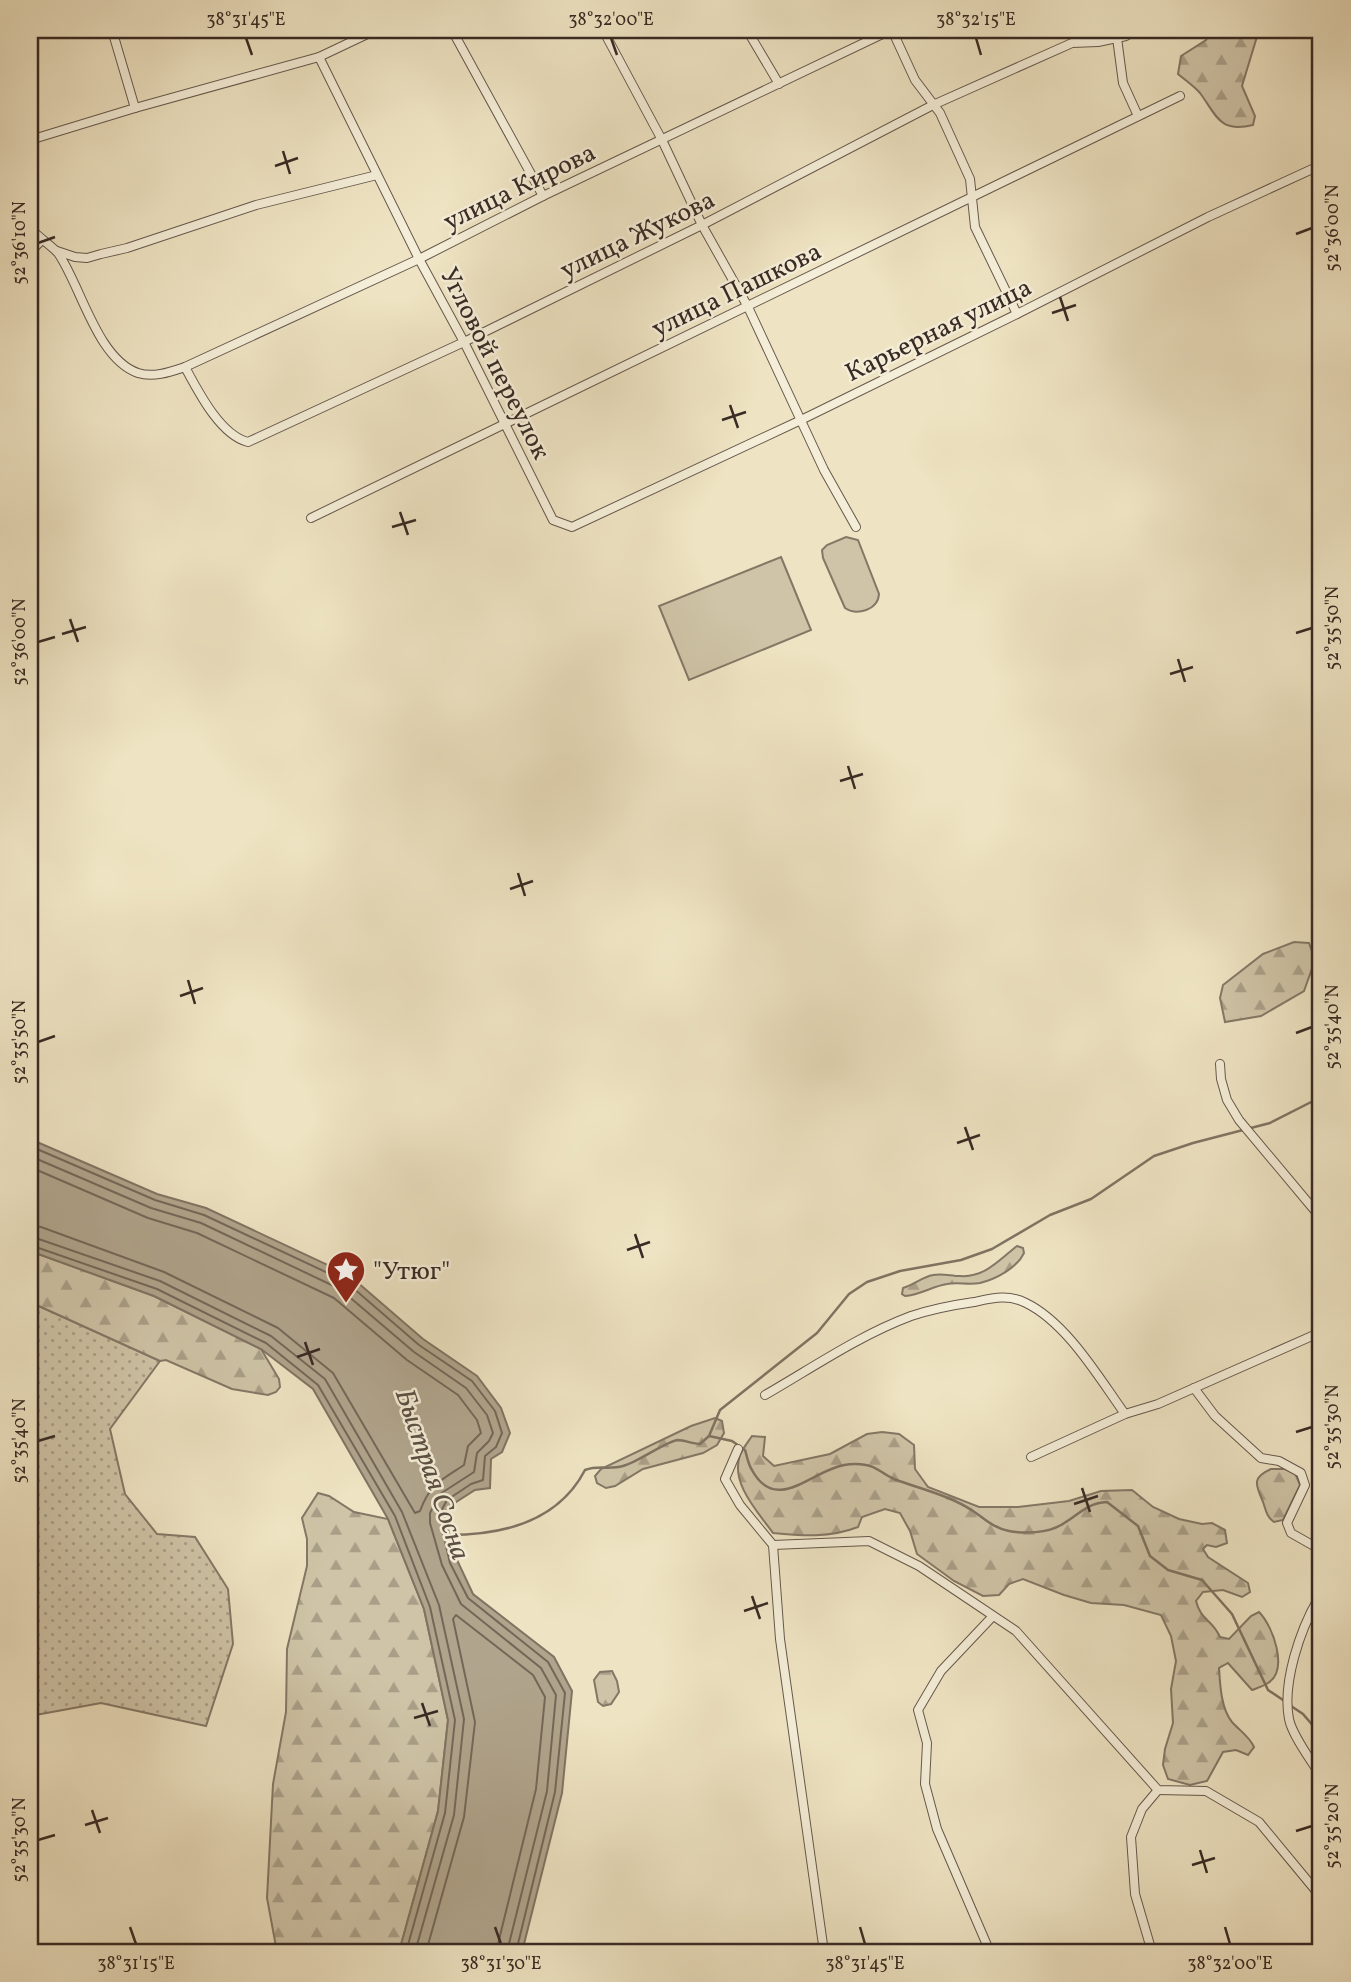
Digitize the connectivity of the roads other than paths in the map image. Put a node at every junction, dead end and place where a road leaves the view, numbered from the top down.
1 (112, 30) edge
2 (376, 30) edge
3 (452, 30) edge
4 (603, 30) edge
5 (747, 30) edge
6 (892, 30) edge
7 (1136, 30) edge
8 (1117, 38) junction
9 (319, 57) junction
10 (779, 84) junction
11 (1180, 96) dead end
12 (933, 105) junction
13 (135, 108) junction
14 (1138, 116) junction
15 (30, 140) edge
16 (662, 140) junction
17 (1321, 164) edge
18 (377, 175) junction
19 (543, 196) junction
20 (971, 197) junction
21 (702, 225) junction
22 (30, 228) edge
23 (41, 241) junction
24 (57, 251) junction
25 (30, 252) edge
26 (419, 259) junction
27 (748, 307) junction
28 (1017, 314) junction
29 (464, 342) junction
30 (185, 367) junction
31 (801, 421) junction
32 (505, 425) junction
33 (311, 518) dead end
34 (572, 527) joint
35 (856, 527) dead end
36 (1220, 1064) dead end
37 (1321, 1218) edge
38 (1321, 1332) edge
39 (1194, 1388) junction
40 (765, 1395) dead end
41 (1125, 1414) junction
42 (738, 1449) dead end
43 (1031, 1457) dead end
44 (773, 1545) junction
45 (1321, 1550) edge
46 (1321, 1584) edge
47 (1320, 1600) edge
48 (993, 1616) junction
49 (1321, 1776) edge
50 (1158, 1790) junction
51 (1321, 1897) edge
52 (824, 1952) edge
53 (990, 1952) edge
54 (1152, 1952) edge

1 - 13 street
2 - 9 street
3 - 19 street
4 - 16 street
5 - 10 street
6 - 10 street, улица Кирова
6 - 12 street
7 - 8 street, улица Жукова
8 - 12 street, улица Жукова
8 - 14 street
9 - 13 street
9 - 18 street, Угловой переулок
10 - 16 street, улица Кирова
11 - 14 street, улица Пашкова
12 - 20 street
12 - 21 street, улица Жукова
13 - 15 street
14 - 20 street, улица Пашкова
16 - 19 street, улица Кирова
16 - 21 street
17 - 28 street, Карьерная улица
18 - 24 street
18 - 26 street, Угловой переулок
19 - 26 street, улица Кирова
20 - 27 street, улица Пашкова
20 - 28 street
21 - 27 street
21 - 29 street, улица Жукова
22 - 23 street
23 - 24 street
23 - 25 street
24 - 30 street, улица Кирова
26 - 29 street, Угловой переулок
26 - 30 street, улица Кирова
27 - 31 street
27 - 32 street, улица Пашкова
28 - 31 street, Карьерная улица
29 - 30 street, улица Жукова
29 - 32 street, Угловой переулок
31 - 34 street, Карьерная улица
31 - 35 street
32 - 33 street, улица Пашкова
32 - 34 street, Угловой переулок
36 - 37 street
38 - 39 street
39 - 41 street
39 - 45 street
40 - 41 street
41 - 43 street
42 - 44 street
44 - 48 street
44 - 52 street
46 - 47 street
47 - 49 street
48 - 50 street
48 - 53 street
50 - 51 street
50 - 54 street

